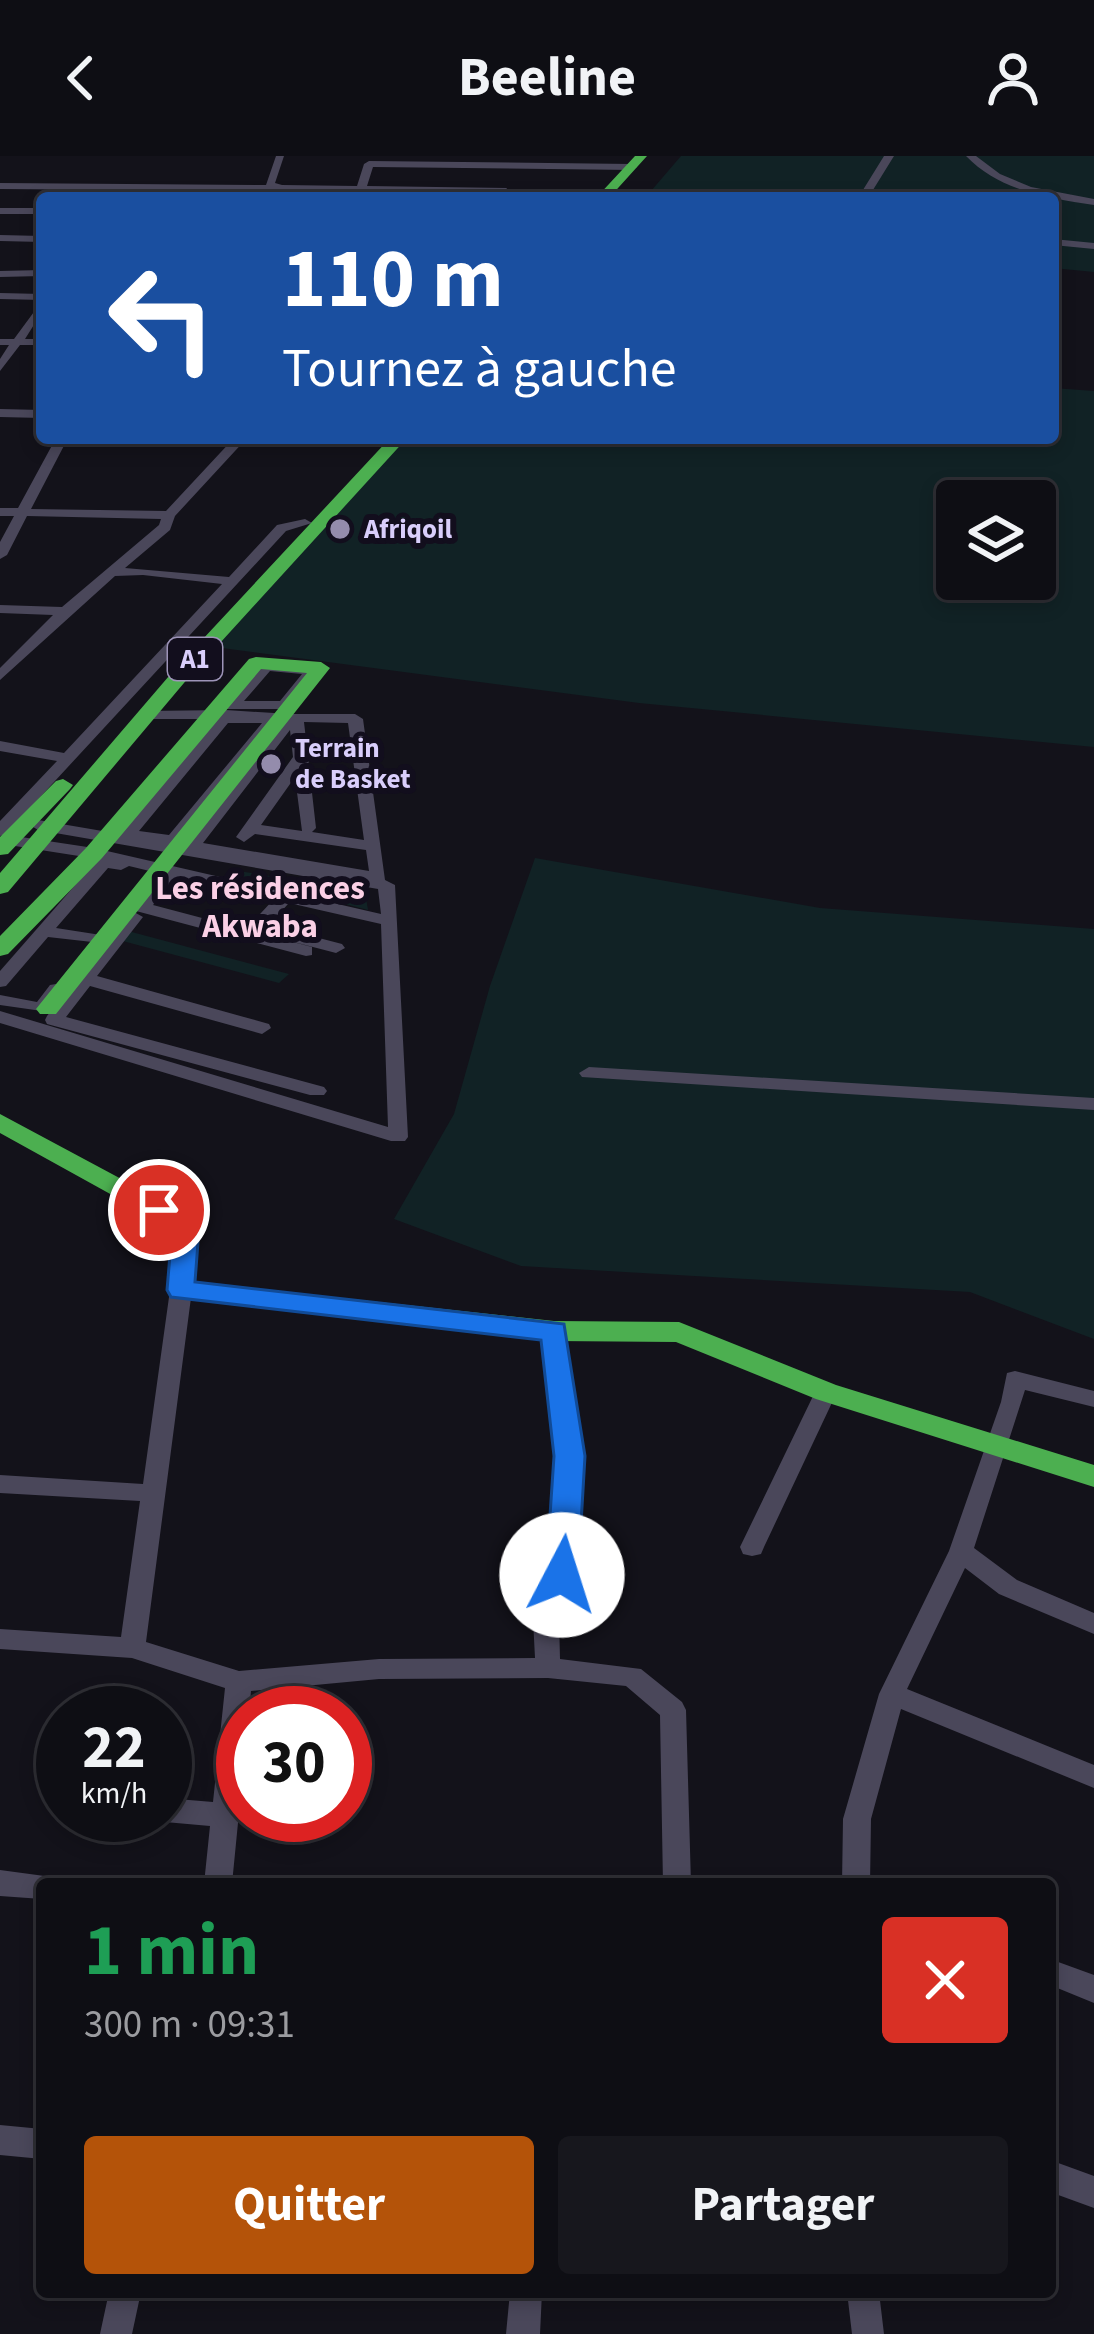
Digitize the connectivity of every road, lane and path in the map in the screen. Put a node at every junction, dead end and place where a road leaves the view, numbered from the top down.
1 (280, 156) edge
2 (889, 156) edge
3 (970, 156) edge
4 (512, 160) edge
5 (641, 160) edge
6 (0, 186) edge
7 (283, 189) junction
8 (361, 189) junction
9 (152, 192) edge
10 (234, 192) edge
11 (406, 192) edge
12 (504, 192) edge
13 (608, 192) edge
14 (617, 192) edge
15 (867, 192) edge
16 (1048, 192) edge
17 (1059, 194) edge
18 (1094, 202) edge
19 (0, 211) edge
20 (36, 212) edge
21 (0, 238) edge
22 (36, 239) edge
23 (1059, 243) edge
24 (1094, 246) edge
25 (36, 273) edge
26 (0, 274) edge
27 (0, 296) edge
28 (36, 299) edge
29 (36, 310) edge
30 (0, 342) edge
31 (18, 342) junction
32 (36, 342) edge
33 (0, 368) edge
34 (0, 413) edge
35 (36, 414) edge
36 (59, 444) edge
37 (235, 444) edge
38 (374, 444) edge
39 (393, 444) edge
40 (0, 512) edge
41 (22, 513) junction
42 (169, 515) junction
43 (305, 523) junction
44 (0, 555) edge
45 (115, 572) junction
46 (230, 581) junction
47 (0, 609) edge
48 (64, 611) junction
49 (1, 674) edge
50 (151, 714) junction
51 (283, 717) junction
52 (217, 718) junction
53 (0, 746) edge
54 (69, 758) junction
55 (300, 758) junction
56 (248, 773) junction
57 (177, 775) junction
58 (285, 779) junction
59 (222, 781) junction
60 (253, 824) junction
61 (308, 828) junction
62 (20, 836) edge
63 (368, 845) junction
64 (100, 846) junction
65 (233, 853) junction
66 (170, 860) junction
67 (386, 885) junction
68 (0, 887) edge
69 (282, 901) junction
70 (146, 902) junction
71 (384, 921) junction
72 (48, 927) junction
73 (257, 927) junction
74 (98, 936) junction
75 (337, 948) dead end
76 (0, 950) edge
77 (306, 950) dead end
78 (86, 979) junction
79 (0, 982) edge
80 (0, 1000) edge
81 (48, 1010) dead end
82 (0, 1017) edge
83 (262, 1028) dead end
84 (589, 1073) dead end
85 (317, 1091) dead end
86 (1094, 1104) edge
87 (0, 1122) edge
88 (181, 1290) junction
89 (554, 1331) junction
90 (826, 1392) junction
91 (1094, 1399) edge
92 (997, 1448) junction
93 (1094, 1476) edge
94 (0, 1484) edge
95 (150, 1493) junction
96 (752, 1547) dead end
97 (962, 1551) junction
98 (1094, 1624) edge
99 (0, 1639) edge
100 (132, 1648) junction
101 (548, 1668) junction
102 (239, 1682) junction
103 (239, 1686) edge
104 (892, 1694) junction
105 (1094, 1777) edge
106 (222, 1842) edge
107 (219, 1878) edge
108 (677, 1878) edge
109 (856, 1878) edge
110 (0, 1883) edge
111 (36, 1886) edge
112 (1056, 1974) edge
113 (1094, 1989) edge
114 (0, 2140) edge
115 (36, 2143) edge
116 (1056, 2178) edge
117 (1094, 2192) edge
118 (123, 2298) edge
119 (526, 2298) edge
120 (864, 2298) edge
121 (116, 2334) edge
122 (523, 2334) edge
123 (868, 2334) edge

1 - 7 street
2 - 15 street
3 - 16 street
4 - 5 street
4 - 8 street
4 - 12 street
5 - 13 main road
5 - 14 main road
6 - 9 street
7 - 8 street
7 - 10 street
8 - 11 street
17 - 18 street
19 - 20 street
21 - 22 street
23 - 24 street
25 - 26 street
27 - 28 street
29 - 31 street
30 - 31 street
31 - 32 street
31 - 33 street
34 - 35 street
36 - 41 street
37 - 42 street
38 - 43 main road, A1
39 - 50 main road, A1
40 - 41 street
41 - 42 street
41 - 44 street
42 - 45 street
43 - 46 street
43 - 62 main road, A1
45 - 46 street
45 - 48 street
46 - 54 street
47 - 48 street
48 - 49 street
50 - 52 street
50 - 62 main road, A1
51 - 51 street
51 - 52 street
51 - 52 main road
51 - 55 street
51 - 56 street
51 - 59 street
51 - 63 street
51 - 66 main road
51 - 67 street
52 - 57 street
52 - 64 main road
53 - 54 street
54 - 62 street
55 - 58 street
55 - 61 street
56 - 58 street
56 - 65 street
57 - 59 street
57 - 59 street
58 - 60 street
60 - 61 street
60 - 63 street
60 - 65 street
61 - 63 street
62 - 64 street
62 - 68 main road, A1
63 - 65 street
64 - 66 street
64 - 76 main road
66 - 67 street
66 - 71 street
66 - 81 main road
67 - 71 street
69 - 70 street
69 - 71 street
69 - 73 street
70 - 73 street
70 - 77 street
70 - 78 street
71 - 71 street
71 - 82 street
72 - 74 street
72 - 74 street
72 - 79 street
73 - 75 street
74 - 80 street
78 - 83 street
78 - 85 street
84 - 86 street
87 - 88 main road
88 - 89 main road
88 - 95 street
89 - 90 main road
89 - 101 street
90 - 92 main road
90 - 96 street
91 - 92 street
92 - 93 main road
92 - 97 street
94 - 95 street
95 - 100 street
97 - 98 street
97 - 104 street
99 - 100 street
100 - 102 street
101 - 102 street
101 - 108 street
102 - 103 street
104 - 105 street
104 - 109 street
106 - 107 street
110 - 111 street
112 - 113 street
114 - 115 street
116 - 117 street
118 - 121 street
119 - 122 street
120 - 123 street

